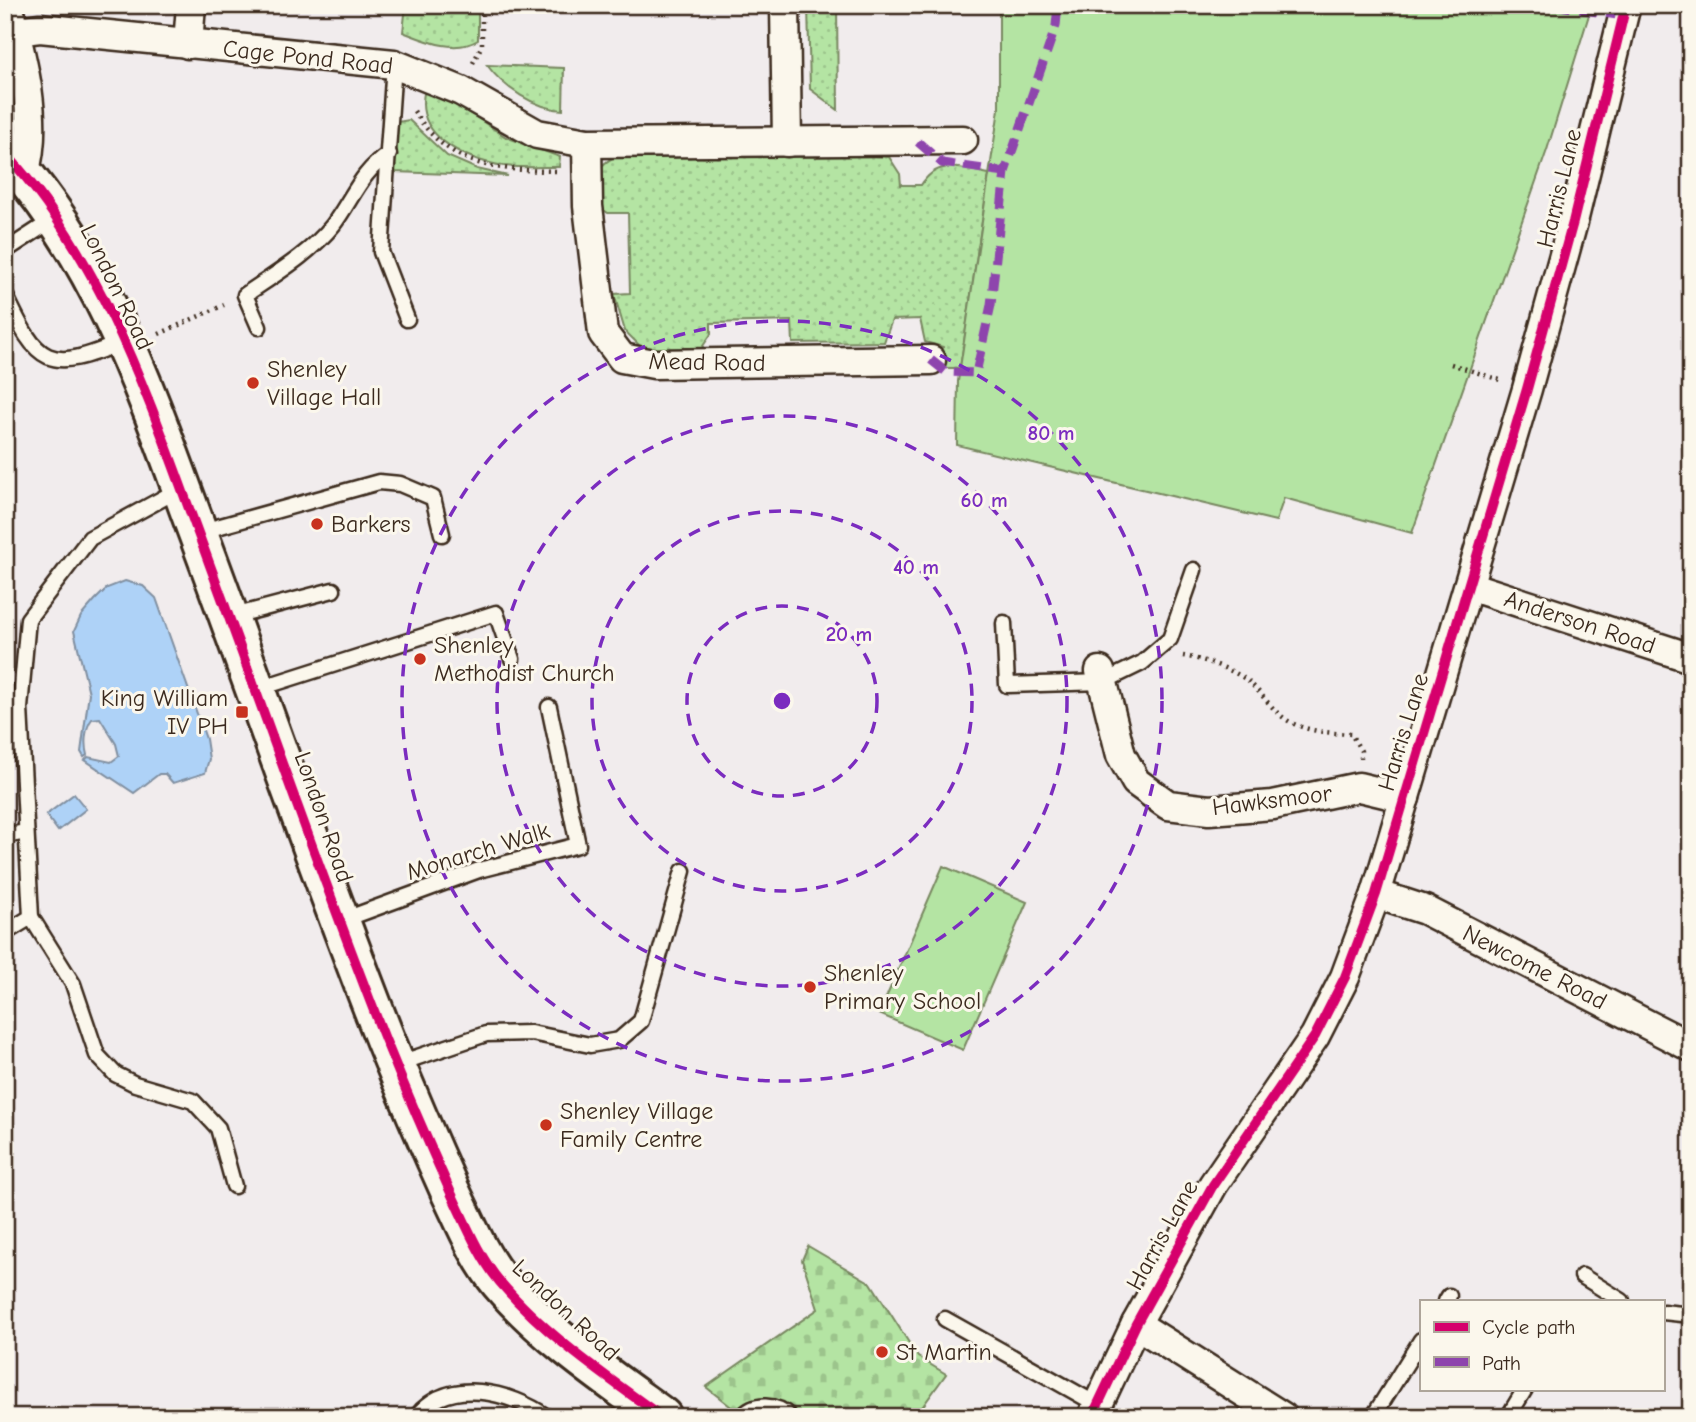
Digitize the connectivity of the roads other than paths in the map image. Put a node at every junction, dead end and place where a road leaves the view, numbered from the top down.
1 (191, 5) edge
2 (785, 5) edge
3 (1626, 5) edge
4 (12, 18) edge
5 (188, 44) junction
6 (394, 64) junction
7 (13, 66) edge
8 (963, 140) dead end
9 (787, 142) junction
10 (587, 143) junction
11 (389, 154) junction
12 (15, 163) edge
13 (58, 216) junction
14 (5, 255) edge
15 (5, 294) edge
16 (407, 319) dead end
17 (259, 327) dead end
18 (124, 345) junction
19 (931, 360) dead end
20 (182, 488) junction
21 (198, 533) junction
22 (442, 534) dead end
23 (1195, 570) dead end
24 (1469, 586) junction
25 (333, 590) dead end
26 (230, 617) junction
27 (1004, 623) dead end
28 (1691, 658) edge
29 (512, 659) dead end
30 (1101, 676) junction
31 (257, 689) junction
32 (549, 707) dead end
33 (1405, 798) junction
34 (26, 832) junction
35 (5, 836) edge
36 (683, 871) dead end
37 (1376, 894) junction
38 (31, 917) junction
39 (339, 921) junction
40 (5, 933) edge
41 (1691, 1047) edge
42 (395, 1065) junction
43 (234, 1186) dead end
44 (1581, 1276) dead end
45 (1620, 1300) edge
46 (1664, 1312) edge
47 (1691, 1315) edge
48 (946, 1319) dead end
49 (1136, 1324) junction
50 (1420, 1342) edge
51 (1524, 1390) edge
52 (1095, 1411) edge
53 (416, 1417) edge
54 (547, 1417) edge
55 (662, 1417) edge
56 (741, 1417) edge
57 (790, 1417) edge
58 (1283, 1417) edge
59 (1373, 1417) edge
60 (1508, 1417) edge

1 - 5 street
2 - 9 street
3 - 24 street, Harris Lane
4 - 5 street, Cage Pond Road
4 - 7 street
5 - 6 street, Cage Pond Road
6 - 10 street, Cage Pond Road
6 - 11 lane
7 - 12 street
8 - 9 street, Cage Pond Road
9 - 10 street, Cage Pond Road
10 - 19 street, Mead Road
11 - 16 lane
11 - 17 lane
12 - 13 main road, London Road
13 - 14 lane
13 - 18 main road, London Road
15 - 18 lane
18 - 20 main road, London Road
20 - 21 main road, London Road
20 - 34 lane
21 - 22 lane
21 - 26 main road, London Road
23 - 30 lane
24 - 28 street, Anderson Road
24 - 33 street, Harris Lane
25 - 26 lane
26 - 31 main road, London Road
27 - 30 lane
29 - 31 lane
30 - 33 street, Hawksmoor
31 - 39 main road, London Road
32 - 39 lane, Monarch Walk
33 - 37 street, Harris Lane
34 - 35 lane
34 - 38 lane
36 - 42 lane
37 - 41 street, Newcome Road
37 - 49 street, Harris Lane
38 - 40 lane
38 - 43 lane
39 - 42 main road, London Road
42 - 55 main road, London Road
44 - 45 lane
46 - 47 lane
48 - 52 lane
49 - 52 street, Harris Lane
49 - 58 street
50 - 59 lane
51 - 60 lane
53 - 54 lane
56 - 57 lane

